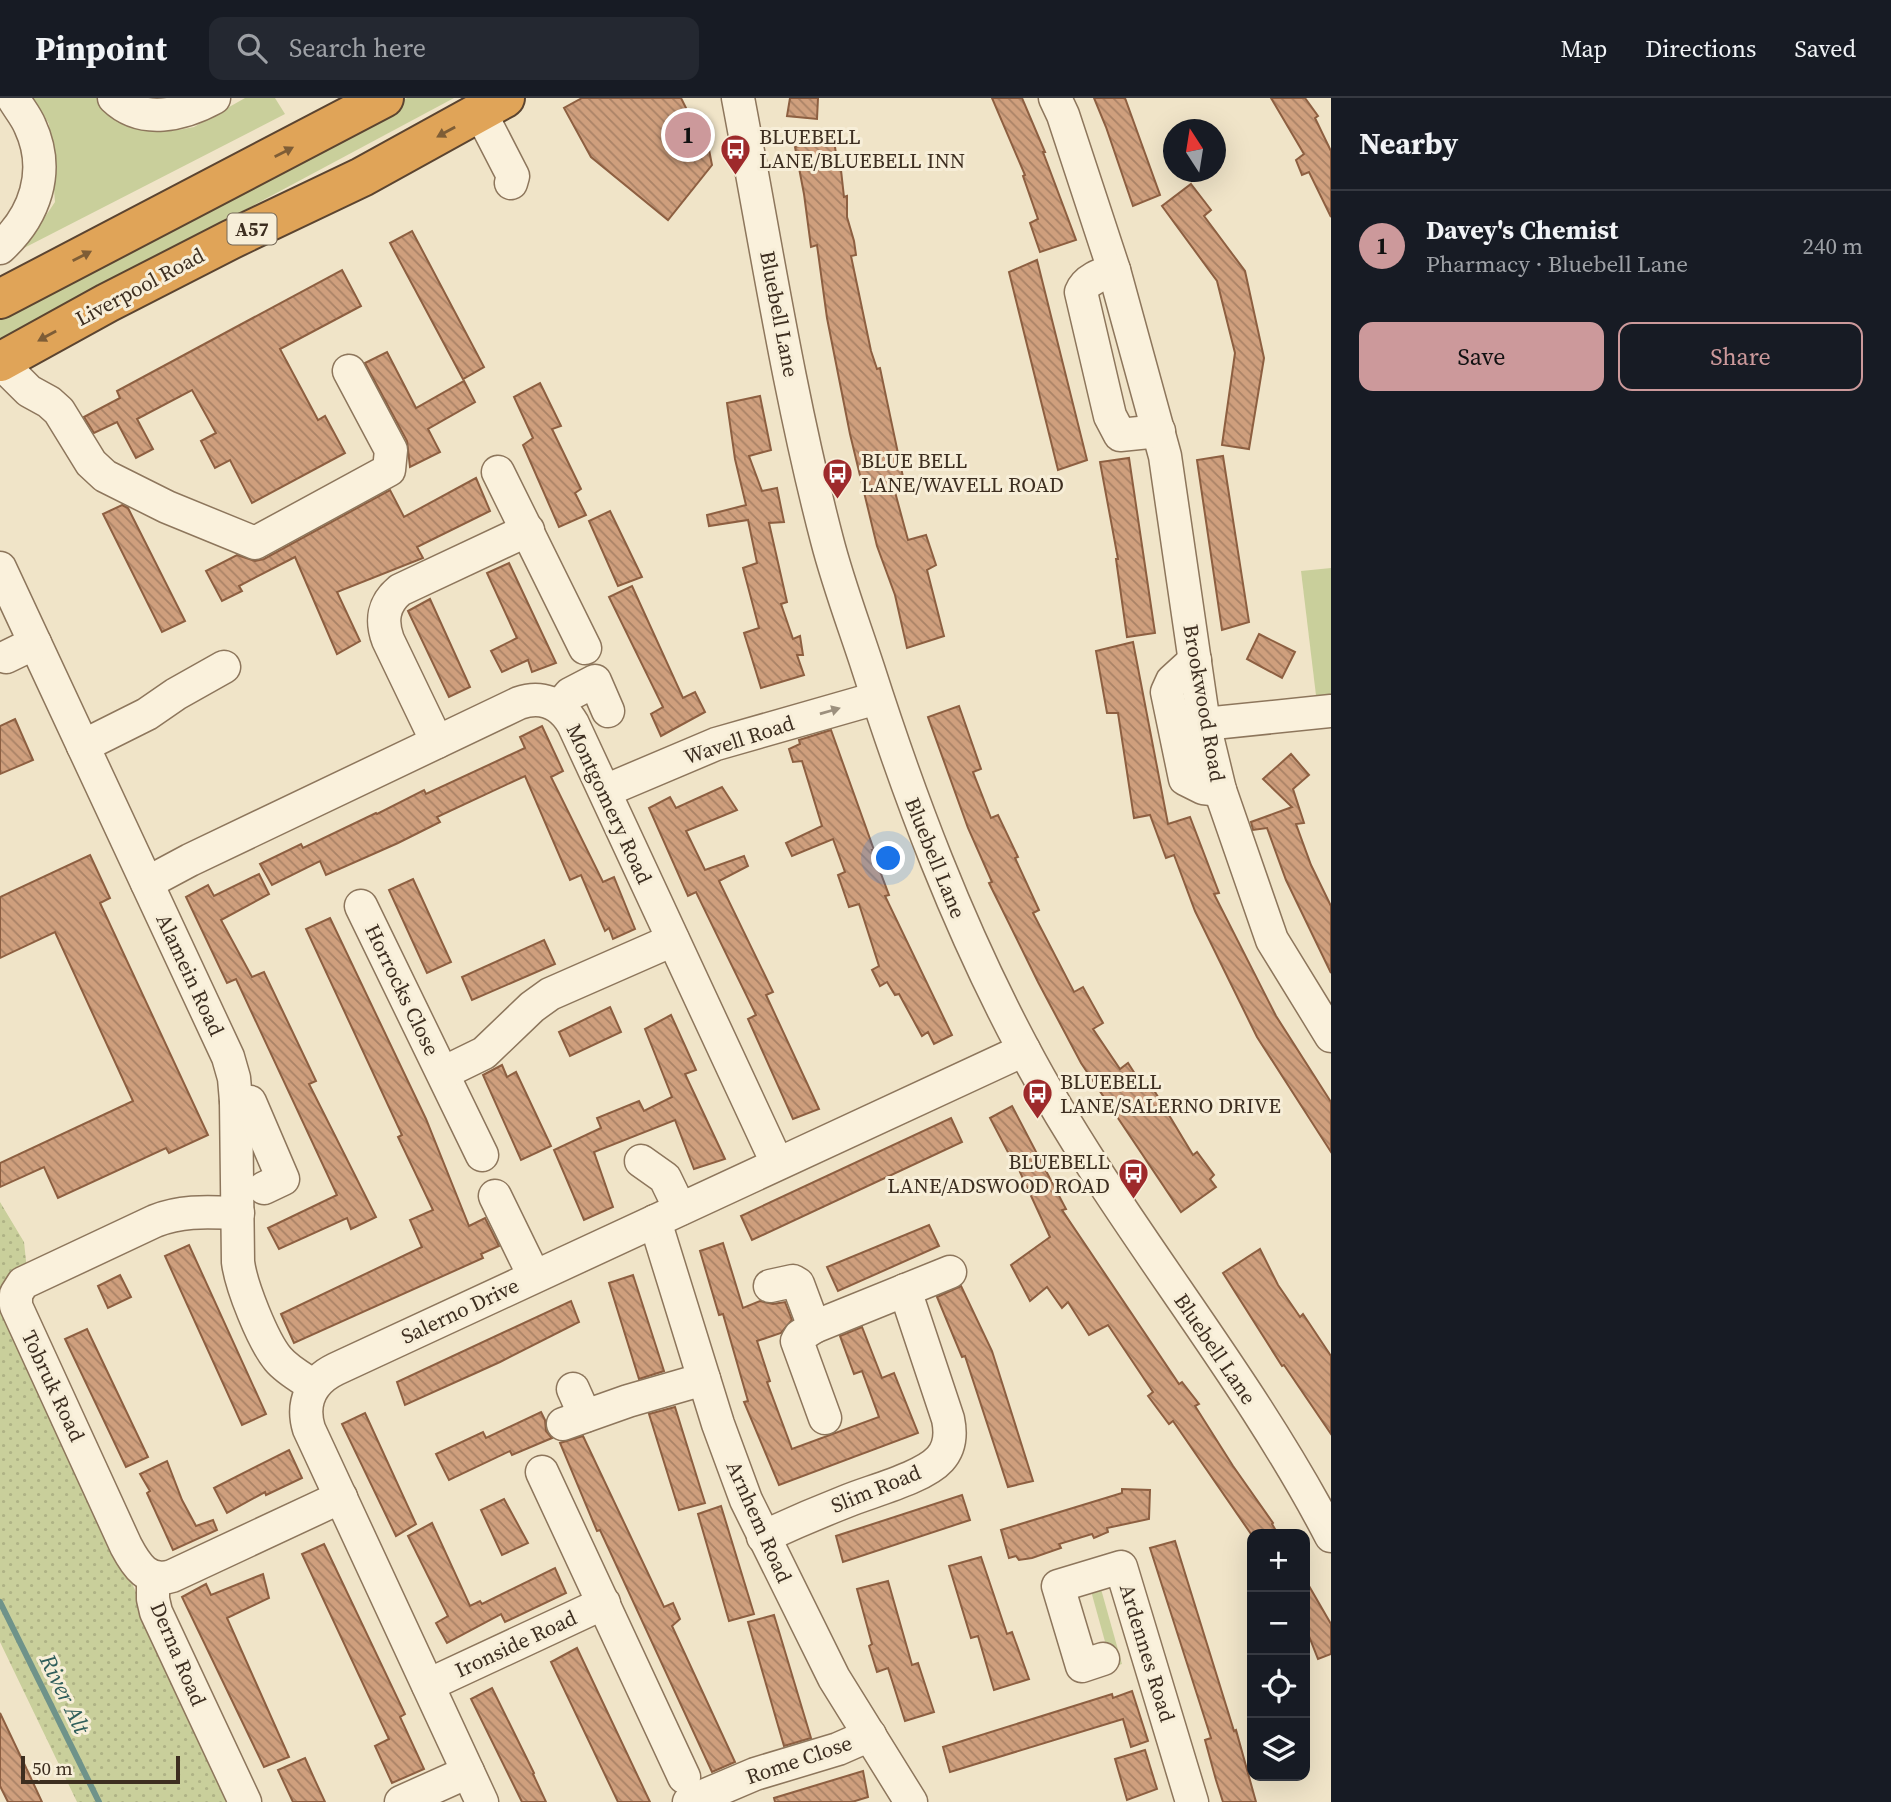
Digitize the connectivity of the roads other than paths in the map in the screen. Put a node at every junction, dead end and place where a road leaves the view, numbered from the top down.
1 (13, 98) edge
2 (114, 98) edge
3 (214, 98) edge
4 (384, 98) edge
5 (738, 98) edge
6 (1055, 98) edge
7 (492, 105) edge
8 (511, 183) dead end
9 (0, 248) edge
10 (1114, 270) junction
11 (0, 299) edge
12 (0, 362) edge
13 (349, 371) dead end
14 (1159, 431) junction
15 (498, 472) dead end
16 (528, 530) junction
17 (0, 569) edge
18 (35, 643) junction
19 (585, 648) dead end
20 (6, 657) dead end
21 (1195, 660) junction
22 (224, 667) dead end
23 (877, 698) junction
24 (559, 707) junction
25 (1331, 710) edge
26 (608, 711) dead end
27 (1204, 724) junction
28 (437, 742) junction
29 (83, 746) junction
30 (1220, 790) junction
31 (605, 792) junction
32 (147, 883) junction
33 (361, 906) dead end
34 (673, 940) junction
35 (1331, 1037) edge
36 (1024, 1049) junction
37 (443, 1073) junction
38 (236, 1101) junction
39 (482, 1156) dead end
40 (641, 1161) dead end
41 (777, 1163) junction
42 (264, 1188) dead end
43 (495, 1196) dead end
44 (238, 1213) junction
45 (668, 1215) junction
46 (950, 1272) dead end
47 (534, 1276) junction
48 (770, 1286) dead end
49 (905, 1290) junction
50 (826, 1322) junction
51 (704, 1379) junction
52 (314, 1386) junction
53 (574, 1410) dead end
54 (824, 1418) dead end
55 (541, 1493) dead end
56 (341, 1497) junction
57 (1331, 1536) edge
58 (763, 1537) junction
59 (153, 1577) junction
60 (604, 1603) junction
61 (1084, 1665) dead end
62 (428, 1685) junction
63 (870, 1735) junction
64 (468, 1772) junction
65 (675, 1778) edge
66 (245, 1802) edge
67 (401, 1802) edge
68 (482, 1802) edge
69 (911, 1802) edge
70 (1192, 1802) edge

1 - 9 street
2 - 3 street
11 -> 4 highway, A57
5 - 23 street, Bluebell Lane
6 - 10 street, Brookwood Road
7 - 8 street
7 -> 12 highway, Liverpool Road / A57
10 - 14 street, Brookwood Road
10 - 14 street
12 - 13 street
14 - 21 street, Brookwood Road
15 - 16 street
16 - 19 street
16 - 28 street
17 - 18 street, Alamein Road
18 - 20 street
18 - 29 street, Alamein Road
21 - 27 street, Brookwood Road
21 - 30 street
22 - 29 street
31 -> 23 street, Wavell Road
23 - 36 street, Bluebell Lane
24 - 26 street
24 - 28 street, Montgomery Road
24 - 31 street, Montgomery Road
25 - 27 street
27 - 30 street, Brookwood Road
28 - 32 street, Montgomery Road
29 - 32 street, Alamein Road
30 - 35 street, Brookwood Road
31 - 34 street, Montgomery Road
32 - 38 street, Alamein Road
33 - 37 street, Horrocks Close
34 - 37 street, Horrocks Close
34 - 41 street, Montgomery Road
36 - 41 street, Salerno Drive
36 - 57 street, Bluebell Lane
37 - 39 street, Horrocks Close
38 - 42 street
38 - 44 street, Alamein Road
40 - 45 street, Arnhem Road
41 - 45 street, Salerno Drive
43 - 47 street
44 - 52 street, Alamein Road
44 - 59 street, Tobruk Road
45 - 47 street, Salerno Drive
45 - 51 street, Arnhem Road
46 - 49 street
47 - 52 street, Salerno Drive
48 - 50 street
49 - 50 street
49 - 58 street, Slim Road
50 - 54 street
51 - 53 street
51 - 58 street, Arnhem Road
52 - 56 street
55 - 60 street, Ironside Road
56 - 59 street, Derna Road
56 - 62 street
58 - 63 street, Arnhem Road
59 - 66 street, Derna Road
60 - 62 street, Ironside Road
60 - 65 street, Ironside Road
61 - 70 street, Ardennes Road
62 - 64 street
63 - 65 street, Rome Close
63 - 69 street, Arnhem Road
64 - 67 street
64 - 68 street

